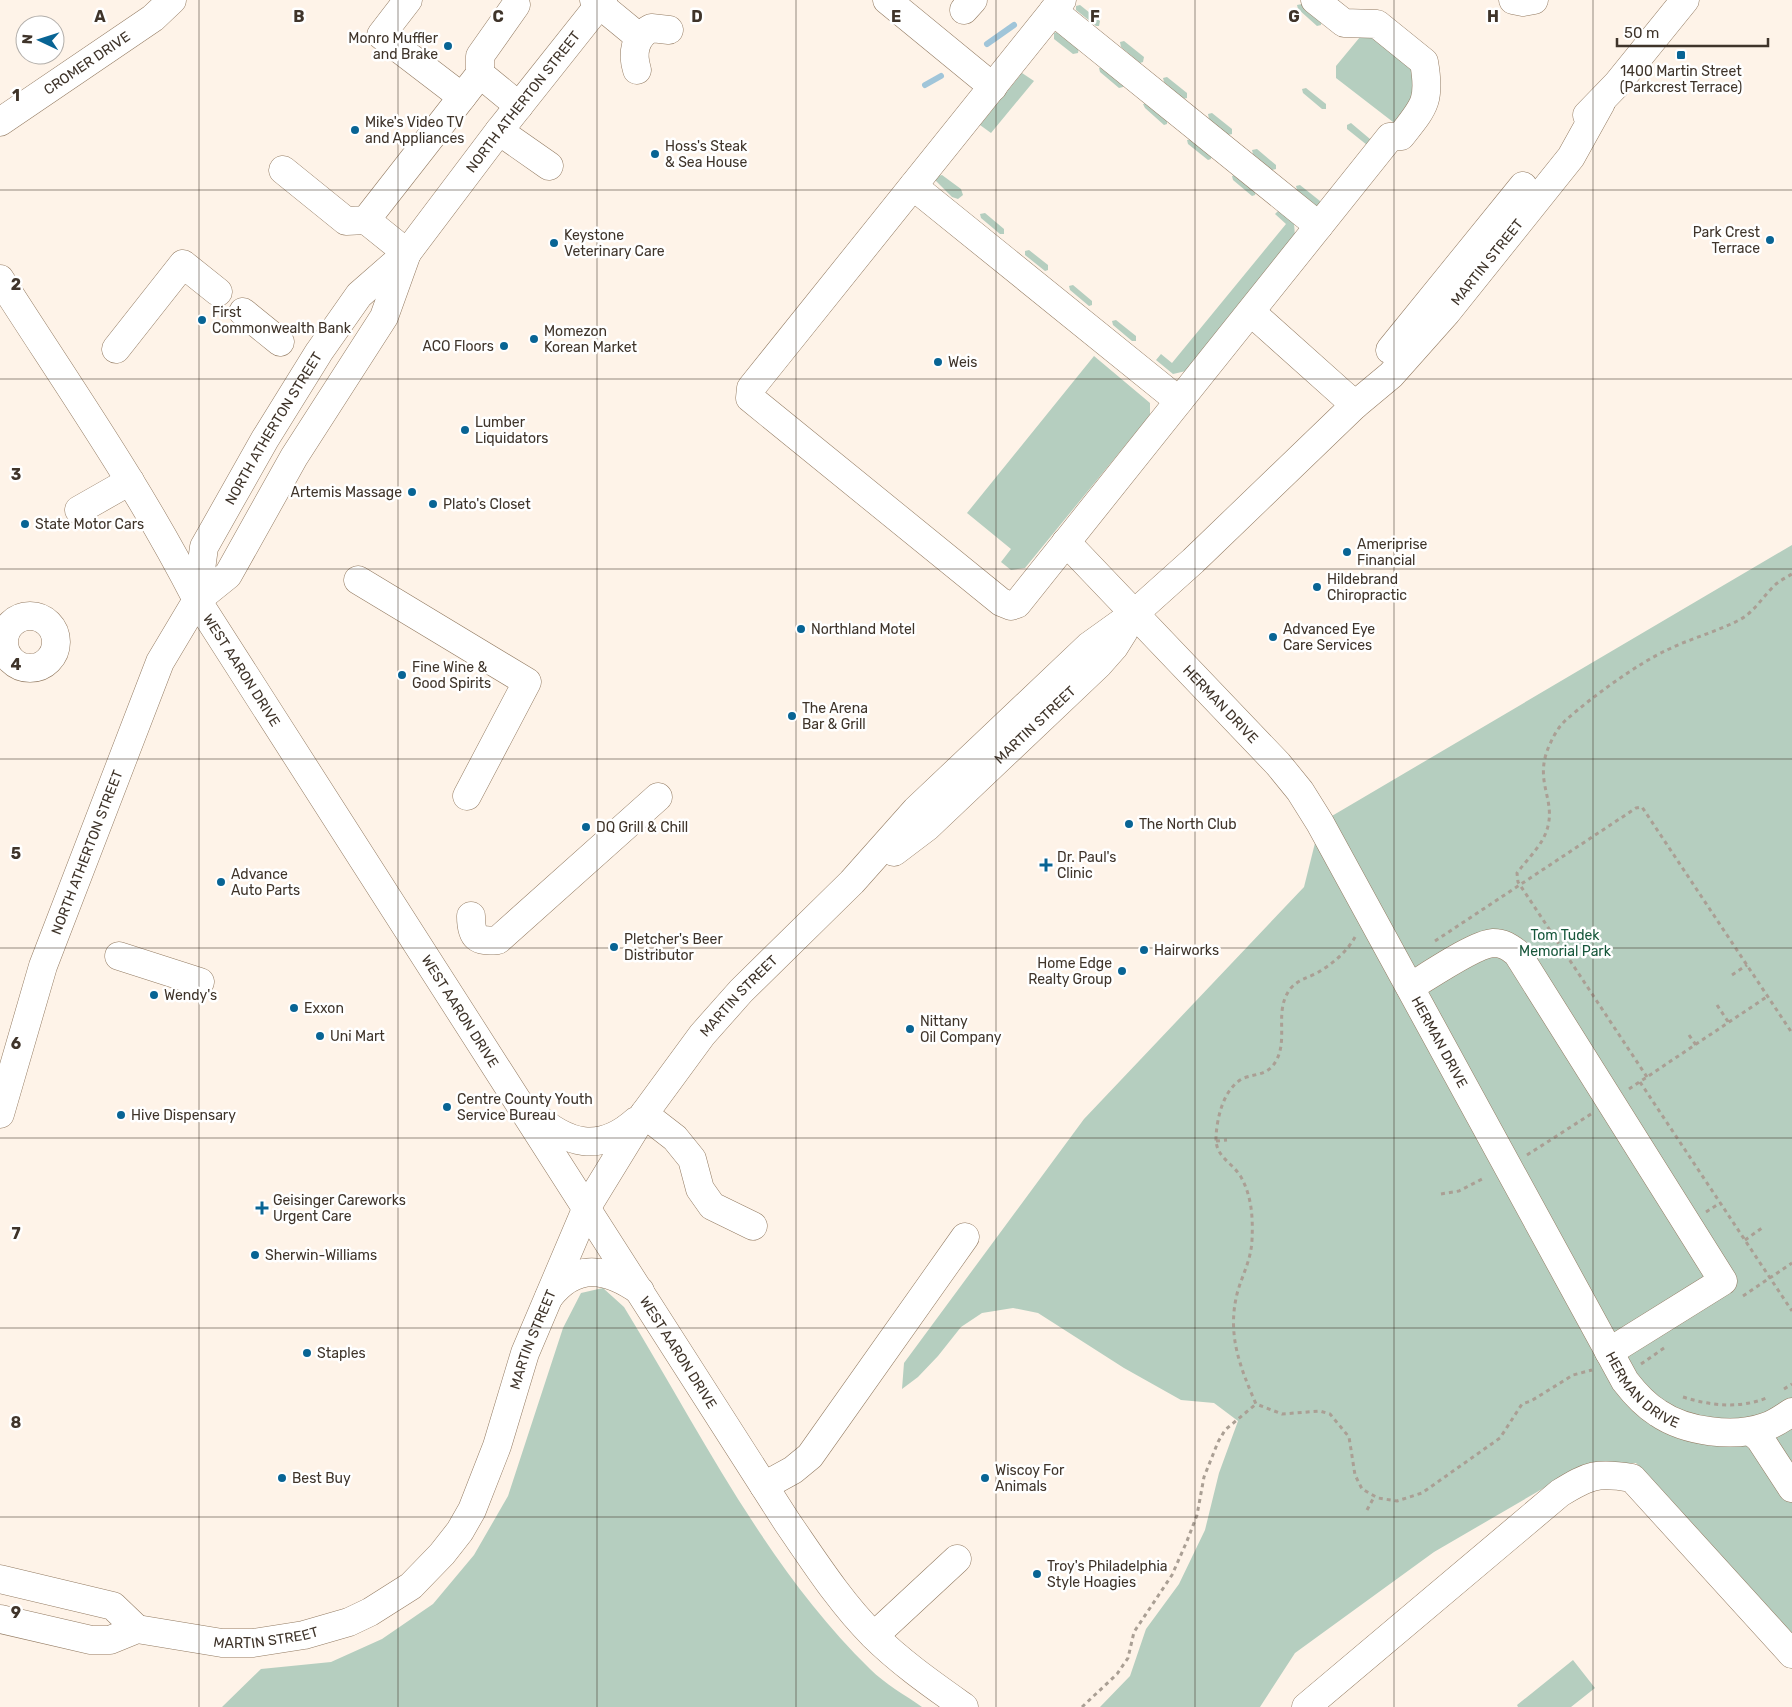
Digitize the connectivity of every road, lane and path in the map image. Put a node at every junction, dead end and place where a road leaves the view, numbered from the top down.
1 (172, 0) edge
2 (408, 0) edge
3 (887, 0) edge
4 (1315, 0) edge
5 (1513, 0) edge
6 (1534, 0) edge
7 (1685, 0) edge
8 (599, 2) edge
9 (516, 5) dead end
10 (1058, 6) edge
11 (669, 30) dead end
12 (639, 37) junction
13 (637, 70) dead end
14 (480, 74) junction
15 (993, 87) junction
16 (462, 97) junction
17 (519, 106) junction
18 (0, 122) edge
19 (499, 131) junction
20 (550, 166) dead end
21 (282, 170) dead end
22 (913, 186) junction
23 (366, 220) junction
24 (1319, 226) junction
25 (407, 253) junction
26 (0, 279) edge
27 (218, 292) dead end
28 (243, 312) dead end
29 (1251, 312) junction
30 (280, 342) dead end
31 (116, 349) dead end
32 (1180, 401) junction
33 (1355, 405) junction
34 (130, 481) junction
35 (79, 510) dead end
36 (1066, 542) junction
37 (1792, 574) edge
38 (358, 580) dead end
39 (197, 600) junction
40 (1135, 613) junction
41 (467, 796) dead end
42 (658, 797) dead end
43 (1520, 886) junction
44 (471, 916) dead end
45 (1359, 932) dead end
46 (1431, 944) dead end
47 (119, 956) dead end
48 (1747, 965) junction
49 (1732, 975) dead end
50 (200, 982) dead end
51 (1410, 988) junction
52 (1768, 996) junction
53 (1717, 1005) dead end
54 (1729, 1023) junction
55 (1792, 1033) edge
56 (1689, 1035) dead end
57 (1696, 1045) junction
58 (1647, 1077) junction
59 (520, 1103) junction
60 (0, 1114) edge
61 (644, 1114) junction
62 (1592, 1114) dead end
63 (1227, 1140) dead end
64 (1216, 1141) junction
65 (1526, 1156) dead end
66 (1484, 1178) dead end
67 (1441, 1194) dead end
68 (1720, 1203) junction
69 (587, 1207) junction
70 (1711, 1209) dead end
71 (753, 1226) dead end
72 (1762, 1228) dead end
73 (965, 1237) dead end
74 (1745, 1240) junction
75 (641, 1292) junction
76 (546, 1303) junction
77 (1792, 1311) edge
78 (1637, 1359) dead end
79 (1602, 1360) junction
80 (1645, 1371) dead end
81 (1792, 1384) edge
82 (1678, 1396) dead end
83 (1781, 1400) edge
84 (1256, 1404) junction
85 (1751, 1431) junction
86 (764, 1486) junction
87 (1792, 1488) edge
88 (1374, 1497) junction
89 (1367, 1510) dead end
90 (957, 1559) dead end
91 (0, 1579) edge
92 (0, 1619) edge
93 (138, 1629) junction
94 (874, 1636) junction
95 (1792, 1654) edge
96 (964, 1707) edge
97 (1082, 1707) edge
98 (1306, 1707) edge

1 - 18 street, CROMER DRIVE
2 - 16 street
3 - 15 street
4 - 24 street
5 - 6 street
7 - 33 street, MARTIN STREET
8 - 12 street
8 - 17 street, NORTH ATHERTON STREET
9 - 14 street
10 - 15 street
10 - 24 street
11 - 12 street
12 - 13 street
14 - 16 street
14 - 17 street
15 - 22 street
16 - 23 street
17 - 19 street, NORTH ATHERTON STREET
19 - 20 street
19 - 25 street, NORTH ATHERTON STREET
21 - 23 street
22 - 32 street
22 - 36 street
23 - 25 street
24 - 29 street
25 - 39 street, NORTH ATHERTON STREET
26 - 34 street, WEST AARON DRIVE
27 - 31 street
28 - 30 street
29 - 32 street
29 - 33 street
32 - 36 street
33 - 40 street, MARTIN STREET
34 - 35 street
34 - 39 street, WEST AARON DRIVE
36 - 40 street, HERMAN DRIVE
37 - 43 path
38 - 41 street
39 - 59 street, WEST AARON DRIVE
39 - 60 street, NORTH ATHERTON STREET
40 - 51 street, HERMAN DRIVE
40 - 61 street, MARTIN STREET
42 - 44 street
43 - 46 path
43 - 48 path
43 - 58 path
45 - 64 path
47 - 50 street
48 - 49 path
48 - 52 path
51 - 79 street, HERMAN DRIVE
51 - 79 street
52 - 54 path
52 - 55 path
53 - 54 path
54 - 57 path
56 - 57 path
57 - 58 path
58 - 68 path
59 - 61 street
59 - 69 street, WEST AARON DRIVE
61 - 69 street, MARTIN STREET
61 - 71 street
62 - 65 path
63 - 64 path
64 - 84 path
66 - 67 path
68 - 70 path
68 - 74 path
69 - 75 street, WEST AARON DRIVE
69 - 76 street, MARTIN STREET
72 - 74 path
73 - 86 street
74 - 77 path
75 - 76 street
75 - 86 street, WEST AARON DRIVE
76 - 93 street, MARTIN STREET
78 - 80 path
79 - 85 street, HERMAN DRIVE
79 - 88 path
81 - 83 path
82 - 83 path
83 - 85 street
84 - 88 path
84 - 97 path
85 - 87 street
86 - 94 street, WEST AARON DRIVE
88 - 89 path
90 - 94 street
91 - 93 street
92 - 93 street
94 - 96 street, WEST AARON DRIVE
95 - 98 street

